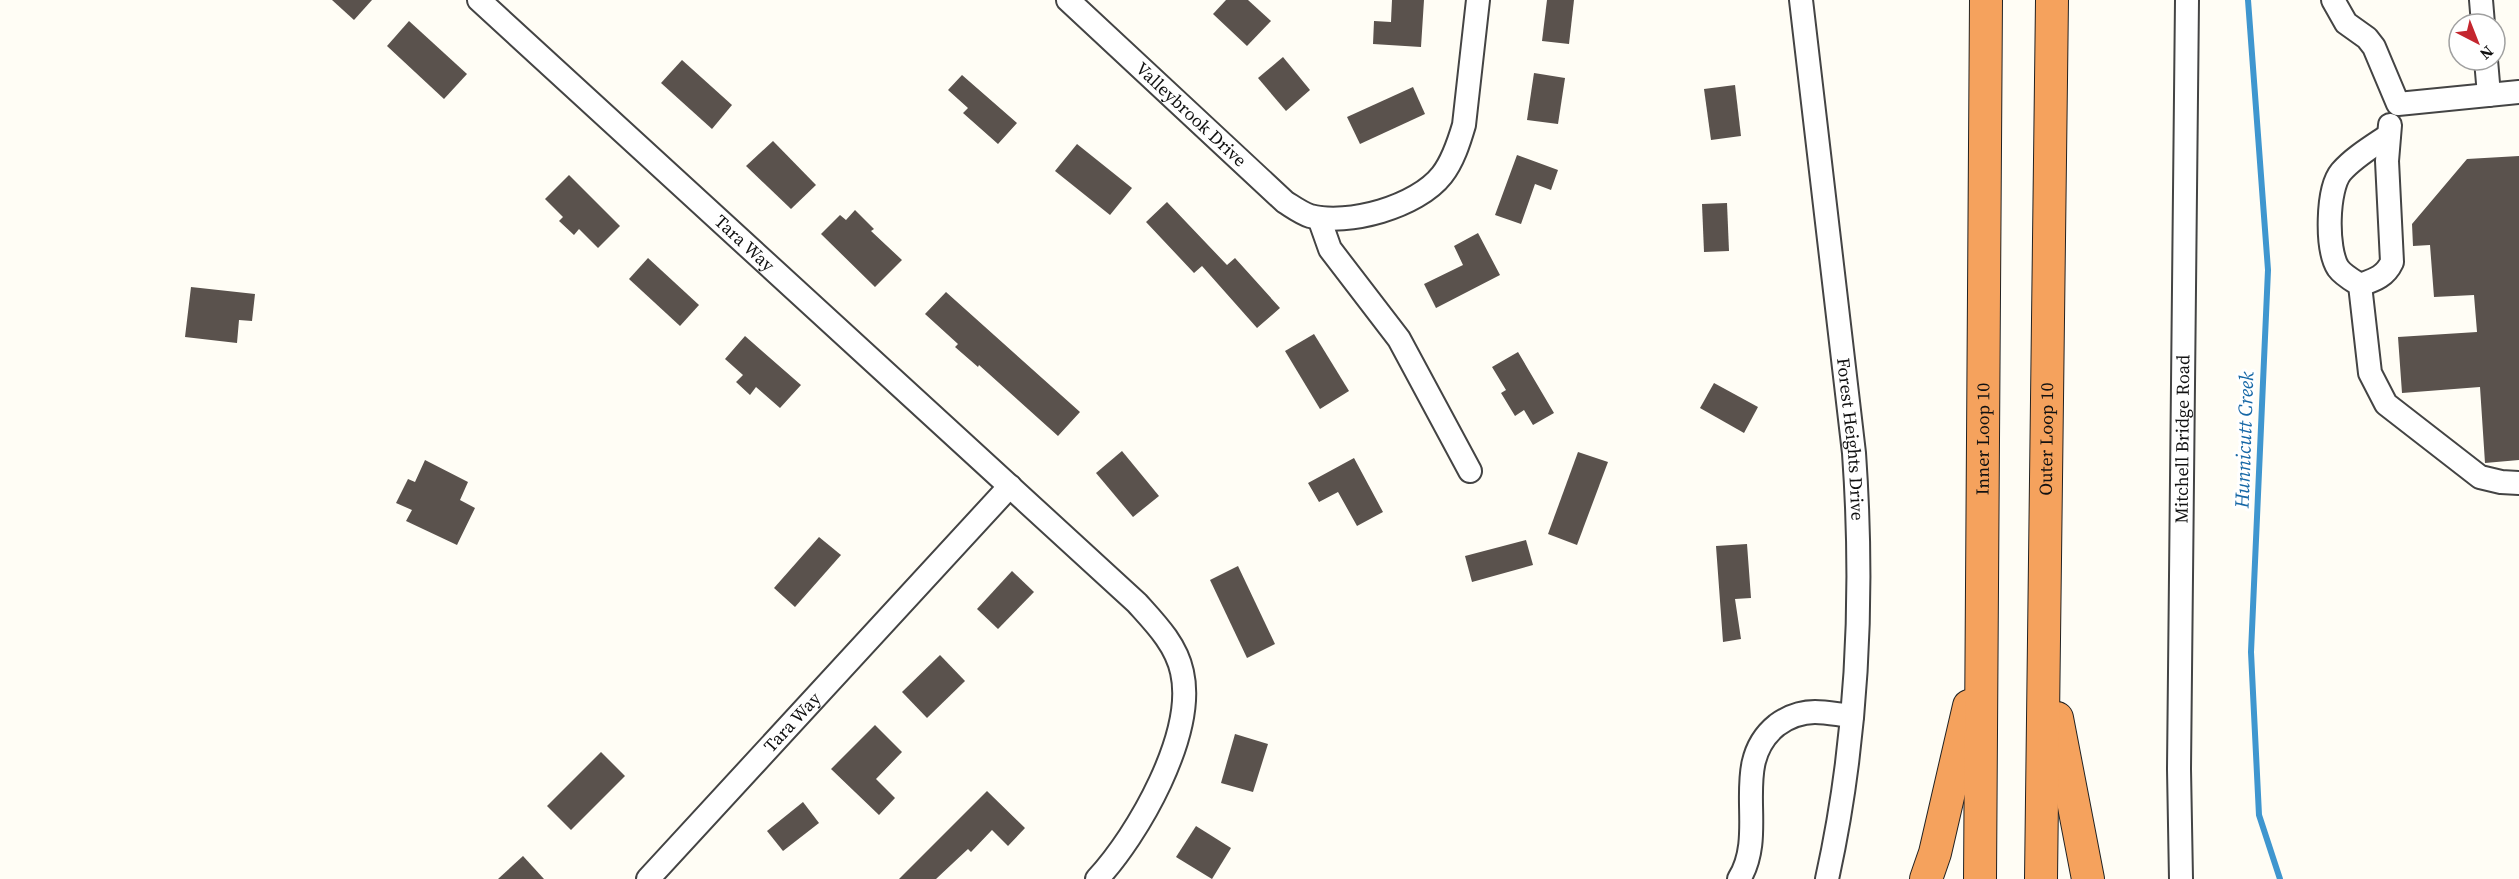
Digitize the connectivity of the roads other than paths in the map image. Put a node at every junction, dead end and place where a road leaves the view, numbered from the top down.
1 (479, 0) edge
2 (1068, 0) edge
3 (1478, 0) edge
4 (1801, 0) edge
5 (1986, 0) edge
6 (2052, 0) edge
7 (2187, 0) edge
8 (2333, 0) edge
9 (2487, 72) edge
10 (2519, 92) edge
11 (2489, 95) junction
12 (2398, 104) junction
13 (2389, 135) junction
14 (1319, 218) junction
15 (2360, 285) junction
16 (1470, 471) dead end
17 (2519, 483) edge
18 (1010, 486) junction
19 (1982, 646) junction
20 (2044, 652) junction
21 (1852, 716) junction
22 (648, 879) edge
23 (1097, 879) edge
24 (1739, 879) edge
25 (1827, 879) edge
26 (1926, 879) edge
27 (1980, 879) edge
28 (2041, 879) edge
29 (2088, 879) edge
30 (2181, 879) edge

1 - 18 street, Tara Way
2 - 14 street, Valleybrook Drive
3 - 14 street, Valleybrook Drive
4 - 21 street, Forest Heights Drive
5 - 19 highway, Inner Loop 10
6 - 20 highway, Outer Loop 10
7 - 30 street, Mitchell Bridge Road
8 - 12 street
9 - 11 street
10 - 11 street
11 - 12 street
12 - 13 street
13 - 15 street
13 - 15 street
14 - 16 street
15 - 17 street
18 - 22 street, Tara Way
18 - 23 street, Tara Way
19 - 26 highway
19 - 27 highway, Inner Loop 10
20 - 28 highway, Outer Loop 10
20 - 29 highway
21 - 24 street
21 - 25 street, Forest Heights Drive

